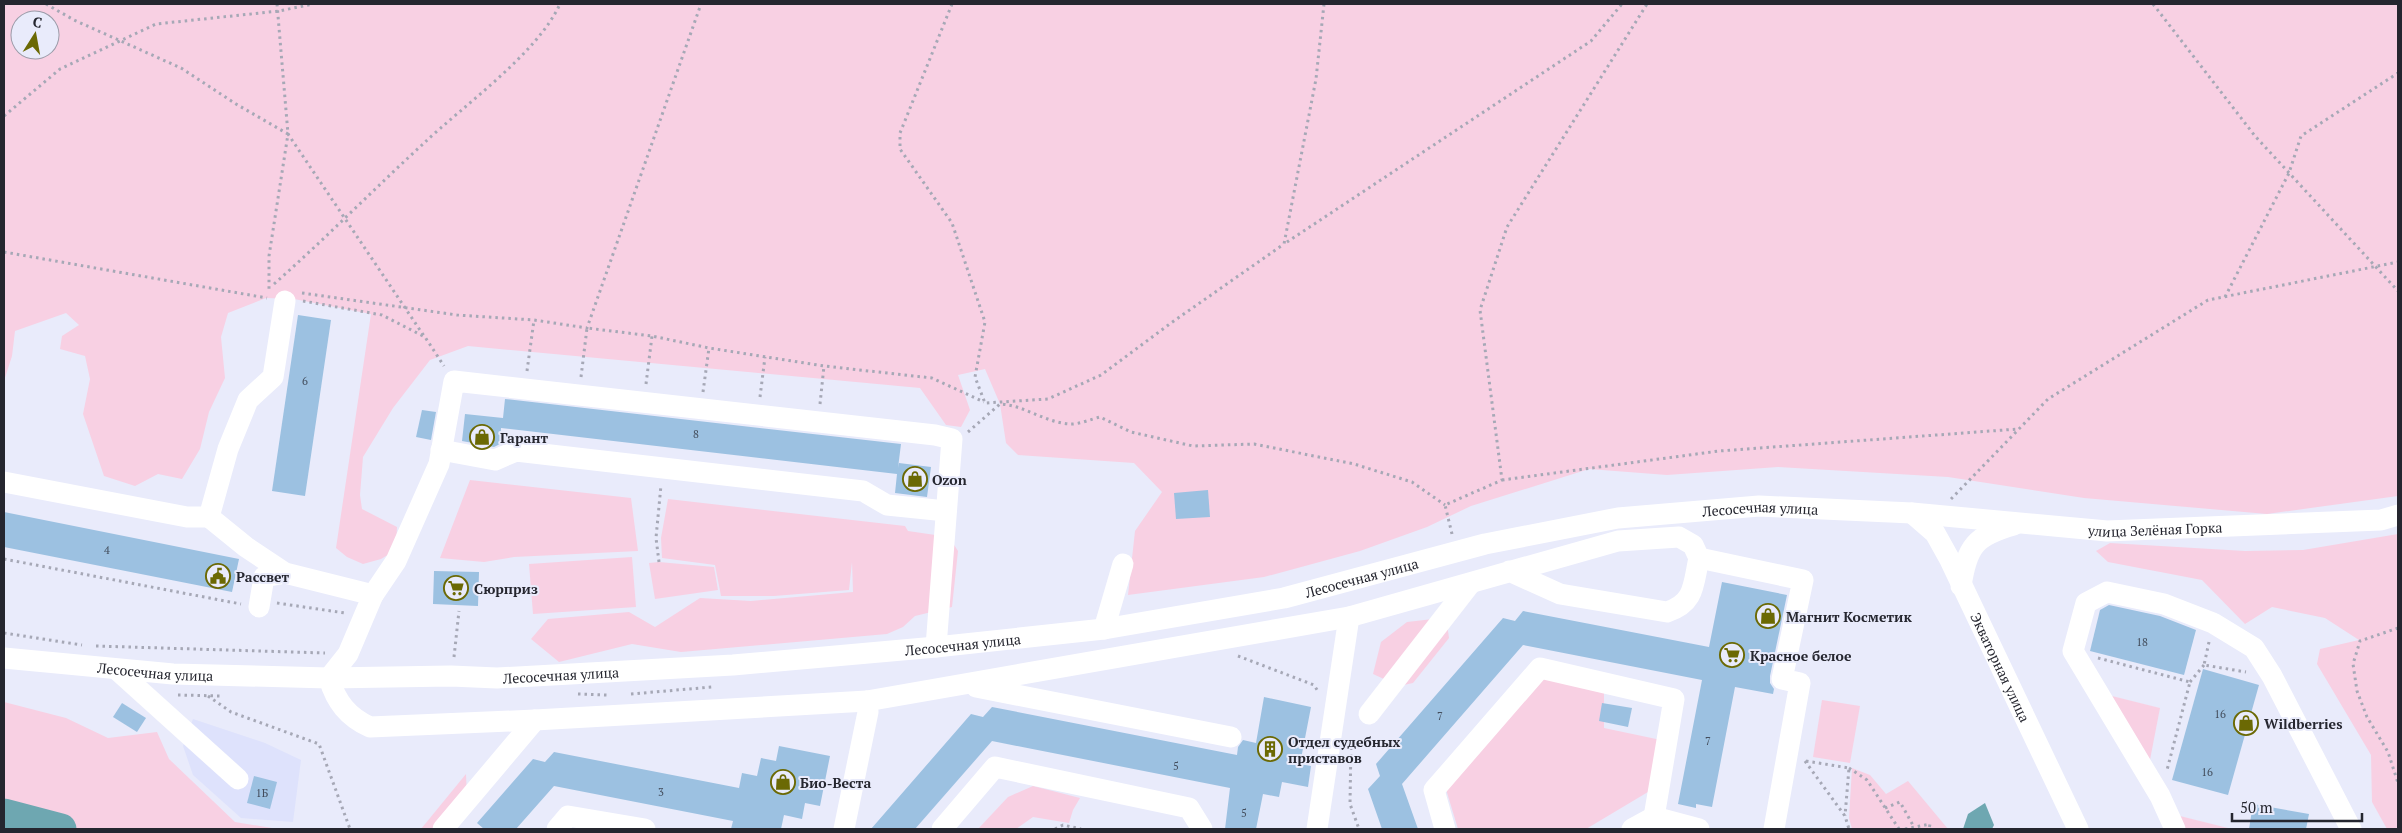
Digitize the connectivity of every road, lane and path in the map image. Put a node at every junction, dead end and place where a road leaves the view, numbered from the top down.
1 (46, 4) edge
2 (277, 4) edge
3 (314, 4) edge
4 (560, 4) edge
5 (701, 4) edge
6 (952, 4) edge
7 (1324, 4) edge
8 (1622, 4) edge
9 (1647, 4) edge
10 (2153, 4) edge
11 (279, 11) junction
12 (120, 40) junction
13 (2398, 73) edge
14 (4, 116) edge
15 (288, 134) junction
16 (2289, 173) junction
17 (345, 218) junction
18 (1284, 244) junction
19 (4, 252) edge
20 (2398, 262) edge
21 (2376, 267) junction
22 (2398, 291) edge
23 (280, 294) junction
24 (2225, 297) junction
25 (405, 308) junction
26 (534, 320) junction
27 (587, 328) junction
28 (652, 336) junction
29 (425, 337) junction
30 (709, 348) junction
31 (765, 357) junction
32 (824, 366) junction
33 (454, 381) junction
34 (524, 389) junction
35 (578, 395) junction
36 (644, 402) junction
37 (985, 403) junction
38 (700, 408) junction
39 (758, 415) junction
40 (818, 422) junction
41 (2019, 428) junction
42 (951, 446) junction
43 (441, 450) junction
44 (662, 469) junction
45 (1502, 480) junction
46 (4, 482) edge
47 (1445, 505) junction
48 (946, 511) junction
49 (1912, 513) junction
50 (1935, 515) junction
51 (2398, 515) edge
52 (208, 517) junction
53 (2019, 523) junction
54 (1457, 551) junction
55 (1699, 558) junction
56 (4, 559) edge
57 (659, 562) dead end
58 (1123, 564) dead end
59 (1509, 571) junction
60 (285, 573) junction
61 (1470, 584) junction
62 (1961, 586) junction
63 (373, 595) junction
64 (259, 608) junction
65 (459, 611) dead end
66 (366, 617) junction
67 (1349, 617) junction
68 (2213, 623) junction
69 (2398, 628) edge
70 (1104, 629) junction
71 (4, 633) edge
72 (936, 647) junction
73 (2074, 651) junction
74 (348, 654) junction
75 (1236, 655) dead end
76 (4, 658) edge
77 (2204, 665) junction
78 (116, 669) junction
79 (451, 676) junction
80 (2272, 676) junction
81 (329, 678) junction
82 (2190, 682) junction
83 (964, 685) junction
84 (208, 696) dead end
85 (867, 701) junction
86 (1370, 714) dead end
87 (535, 720) junction
88 (1333, 721) junction
89 (1351, 732) dead end
90 (1231, 737) dead end
91 (1796, 759) junction
92 (1848, 768) junction
93 (238, 779) dead end
94 (2398, 782) edge
95 (2160, 796) junction
96 (1886, 808) junction
97 (1654, 816) junction
98 (1845, 816) junction
99 (1914, 827) junction
100 (350, 829) edge
101 (443, 829) edge
102 (556, 829) edge
103 (645, 829) edge
104 (844, 829) edge
105 (942, 829) edge
106 (1055, 829) edge
107 (1082, 829) edge
108 (1202, 829) edge
109 (1317, 829) edge
110 (1359, 829) edge
111 (1445, 829) edge
112 (1632, 829) edge
113 (1699, 829) edge
114 (1774, 829) edge
115 (1849, 829) edge
116 (1899, 829) edge
117 (1905, 829) edge
118 (1929, 829) edge
119 (2078, 829) edge
120 (2175, 829) edge
121 (2351, 829) edge

1 - 12 path
2 - 11 path
3 - 11 path
4 - 17 path
5 - 27 path
6 - 37 path
7 - 18 path
8 - 18 path
9 - 45 path
10 - 16 path
11 - 12 path
11 - 15 path
12 - 14 path
12 - 15 path
13 - 16 path
15 - 17 path
15 - 23 path
16 - 21 path
16 - 24 path
17 - 23 path
17 - 25 path
18 - 37 path
19 - 23 path
20 - 21 path
21 - 22 path
21 - 24 path
23 - 25 path
23 - 29 path
23 - 52 street
24 - 41 path
25 - 26 path
25 - 29 path
26 - 27 path
26 - 34 path
27 - 28 path
27 - 35 path
28 - 30 path
28 - 36 path
29 - 33 path
30 - 31 path
30 - 38 path
31 - 32 path
31 - 39 path
32 - 37 path
32 - 40 path
33 - 34 street
33 - 43 street
34 - 35 street
35 - 36 street
36 - 38 street
38 - 39 street
39 - 40 street
40 - 42 street
41 - 45 path
41 - 50 path
42 - 47 path
42 - 48 street
43 - 44 street
43 - 63 street
44 - 48 street
44 - 57 path
45 - 47 path
46 - 52 street
47 - 54 path
48 - 72 street
49 - 50 street, улица Зелёная Горка
49 - 54 street, Лесосечная улица
49 - 62 street, Экваторная улица
50 - 53 street, улица Зелёная Горка
51 - 53 street, улица Зелёная Горка
52 - 60 street
53 - 62 street
54 - 70 street, Лесосечная улица
55 - 59 street
55 - 59 street
55 - 91 street
56 - 64 path
58 - 70 street
59 - 61 street
60 - 63 street
60 - 64 street
61 - 67 street
61 - 86 street
62 - 119 street, Экваторная улица
63 - 66 street
64 - 66 path
65 - 79 path
66 - 74 street
67 - 83 street
67 - 88 street
68 - 73 street
68 - 77 path
68 - 80 street
69 - 94 path
70 - 72 street, Лесосечная улица
71 - 74 path
72 - 79 street, Лесосечная улица
73 - 82 path
73 - 95 street
74 - 81 street
75 - 88 path
76 - 78 street, Лесосечная улица
77 - 80 path
77 - 82 path
78 - 81 street, Лесосечная улица
78 - 93 street
79 - 81 street, Лесосечная улица
80 - 121 street
81 - 87 street
82 - 95 path
83 - 85 street
83 - 90 street
84 - 100 path
85 - 87 street
85 - 104 street
87 - 101 street
88 - 109 street
89 - 110 path
91 - 92 path
91 - 98 path
91 - 114 street
92 - 96 path
92 - 98 path
95 - 120 street
96 - 99 path
96 - 116 path
97 - 111 street
97 - 112 street
97 - 113 street
98 - 115 path
99 - 117 path
99 - 118 path
102 - 103 street
105 - 108 street
106 - 107 path

